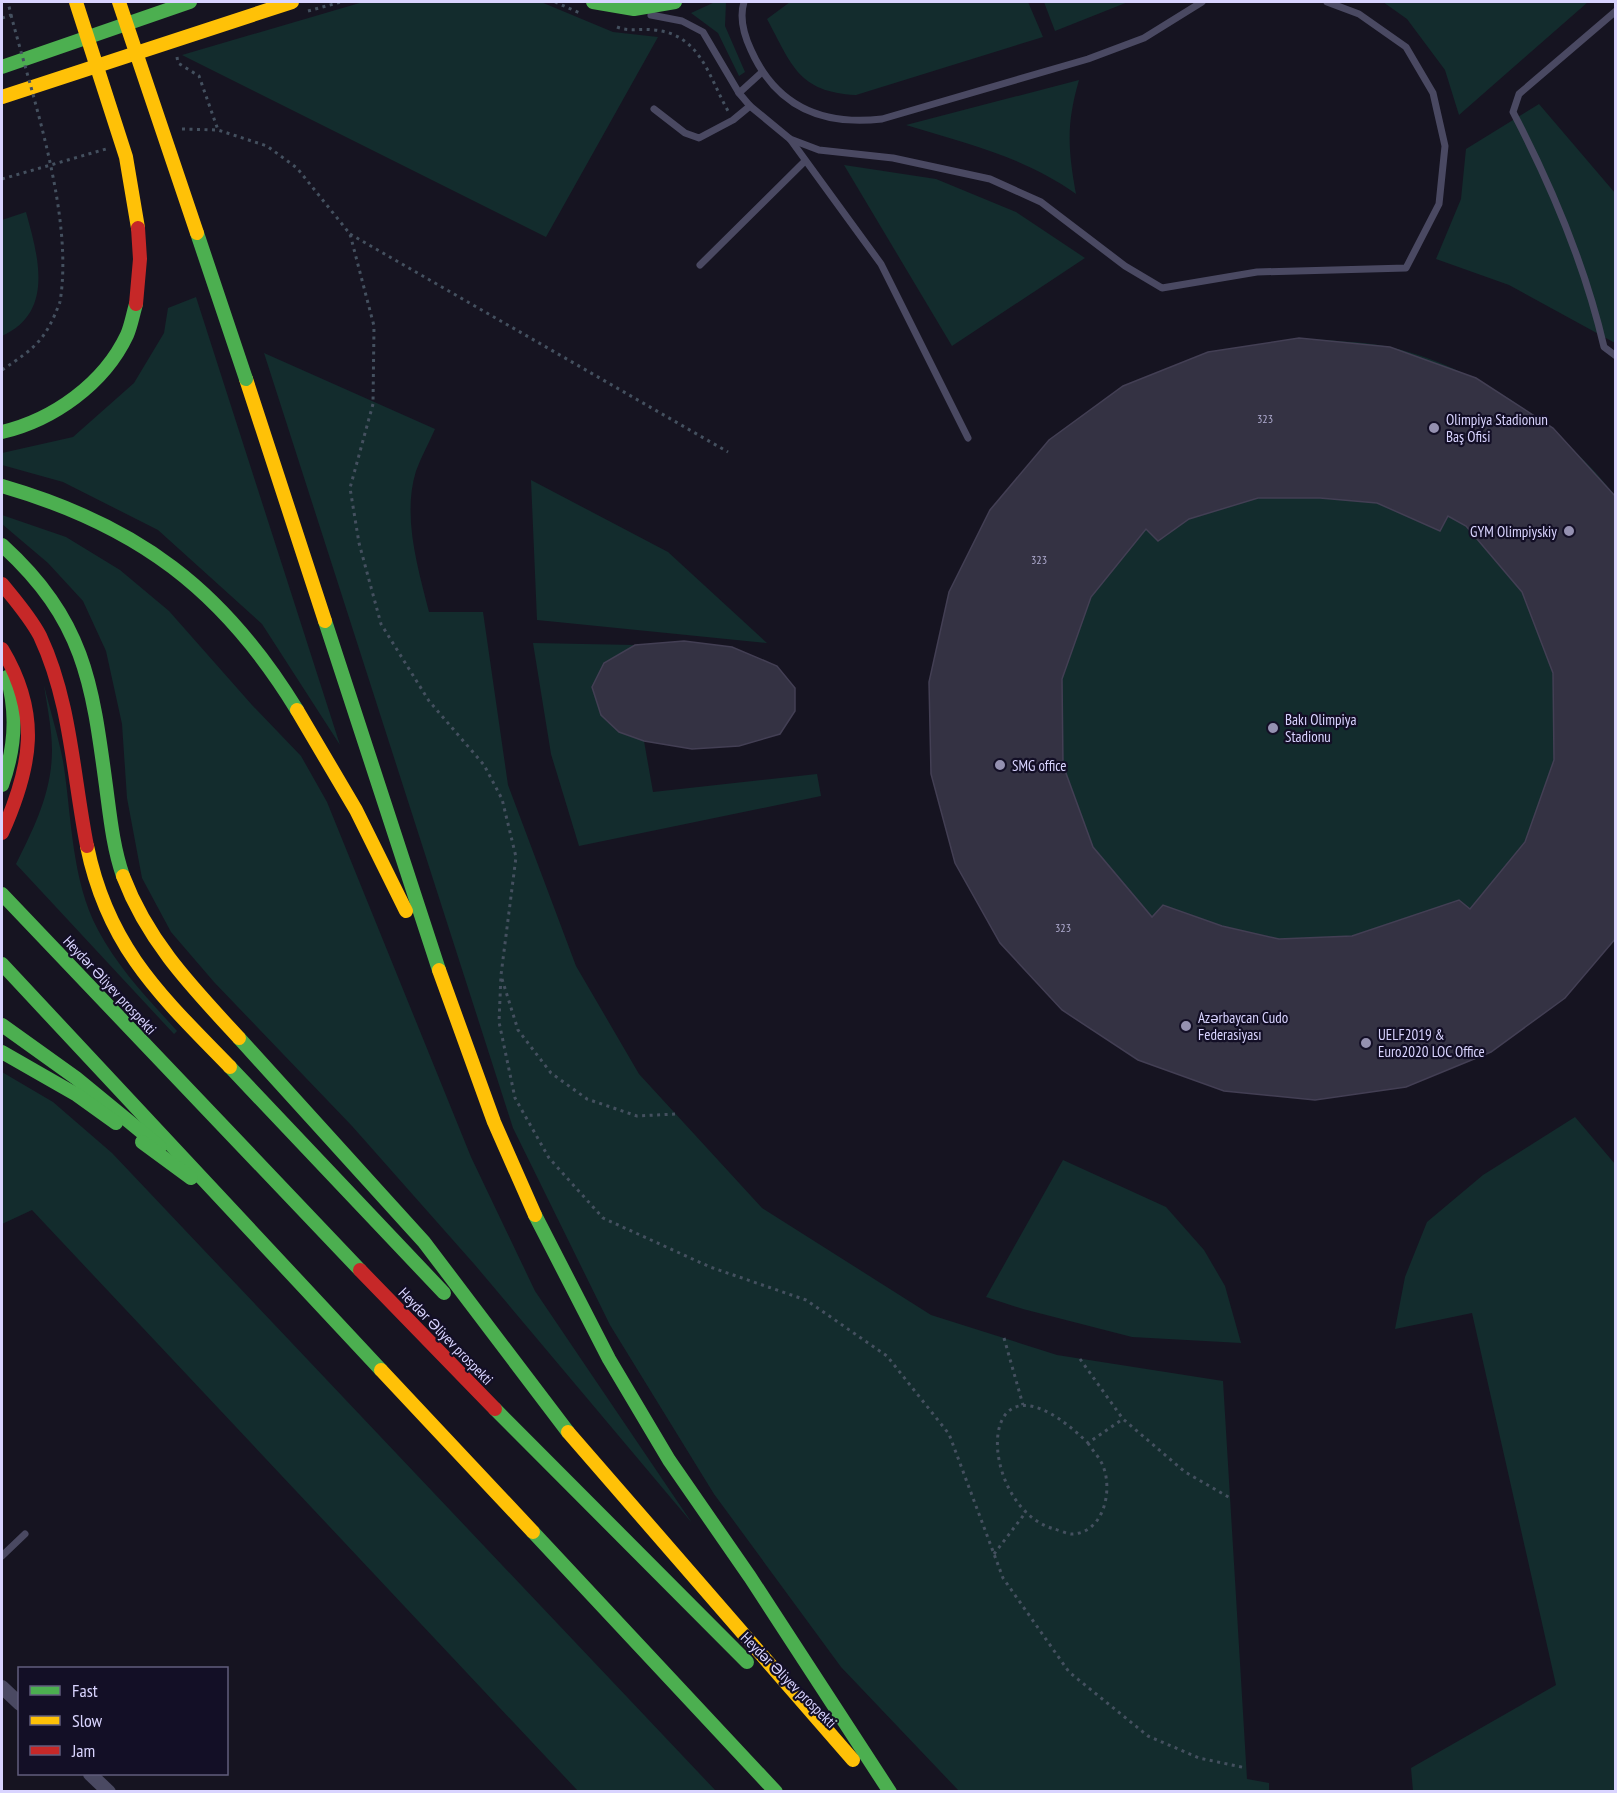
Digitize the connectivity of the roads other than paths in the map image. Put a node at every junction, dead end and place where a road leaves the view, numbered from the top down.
1 (76, 2) edge
2 (119, 2) edge
3 (190, 2) edge
4 (675, 2) edge
5 (744, 2) edge
6 (1202, 2) edge
7 (1327, 2) edge
8 (599, 3) edge
9 (296, 7) edge
10 (631, 11) junction
11 (1616, 11) edge
12 (2, 67) edge
13 (761, 73) junction
14 (739, 93) junction
15 (2, 97) edge
16 (750, 106) junction
17 (654, 109) dead end
18 (790, 139) junction
19 (806, 162) junction
20 (700, 265) dead end
21 (1616, 356) edge
22 (2, 432) edge
23 (969, 438) dead end
24 (2, 486) edge
25 (2, 545) edge
26 (2, 584) edge
27 (2, 649) edge
28 (2, 661) edge
29 (2, 786) edge
30 (2, 832) edge
31 (2, 894) edge
32 (2, 964) edge
33 (452, 1009) junction
34 (2, 1026) edge
35 (2, 1052) edge
36 (224, 1202) junction
37 (583, 1450) junction
38 (26, 1534) dead end
39 (2, 1556) edge
40 (2, 1687) edge
41 (18, 1702) edge
42 (92, 1775) edge
43 (868, 1783) edge
44 (109, 1791) edge
45 (776, 1791) edge
46 (881, 1791) edge
47 (890, 1791) edge

1 - 22 main road, bridge
2 - 33 main road, bridge
3 - 12 main road
4 - 10 main road
5 - 13 lane
6 - 13 lane
7 - 18 lane
8 - 10 main road
9 - 15 main road
10 - 14 lane
11 - 21 lane
13 - 14 lane
14 - 16 lane
16 - 17 lane
16 - 18 lane
18 - 19 lane
19 - 20 lane
19 - 23 lane
24 - 33 main road
25 - 37 main road
26 - 37 main road
27 - 30 main road
28 - 29 main road
31 - 43 main road, Heydər Əliyev prospekti
32 - 36 main road
33 - 47 main road
34 - 36 main road
35 - 36 main road
36 - 45 main road
37 - 46 main road
38 - 39 lane
40 - 41 street
42 - 44 street

